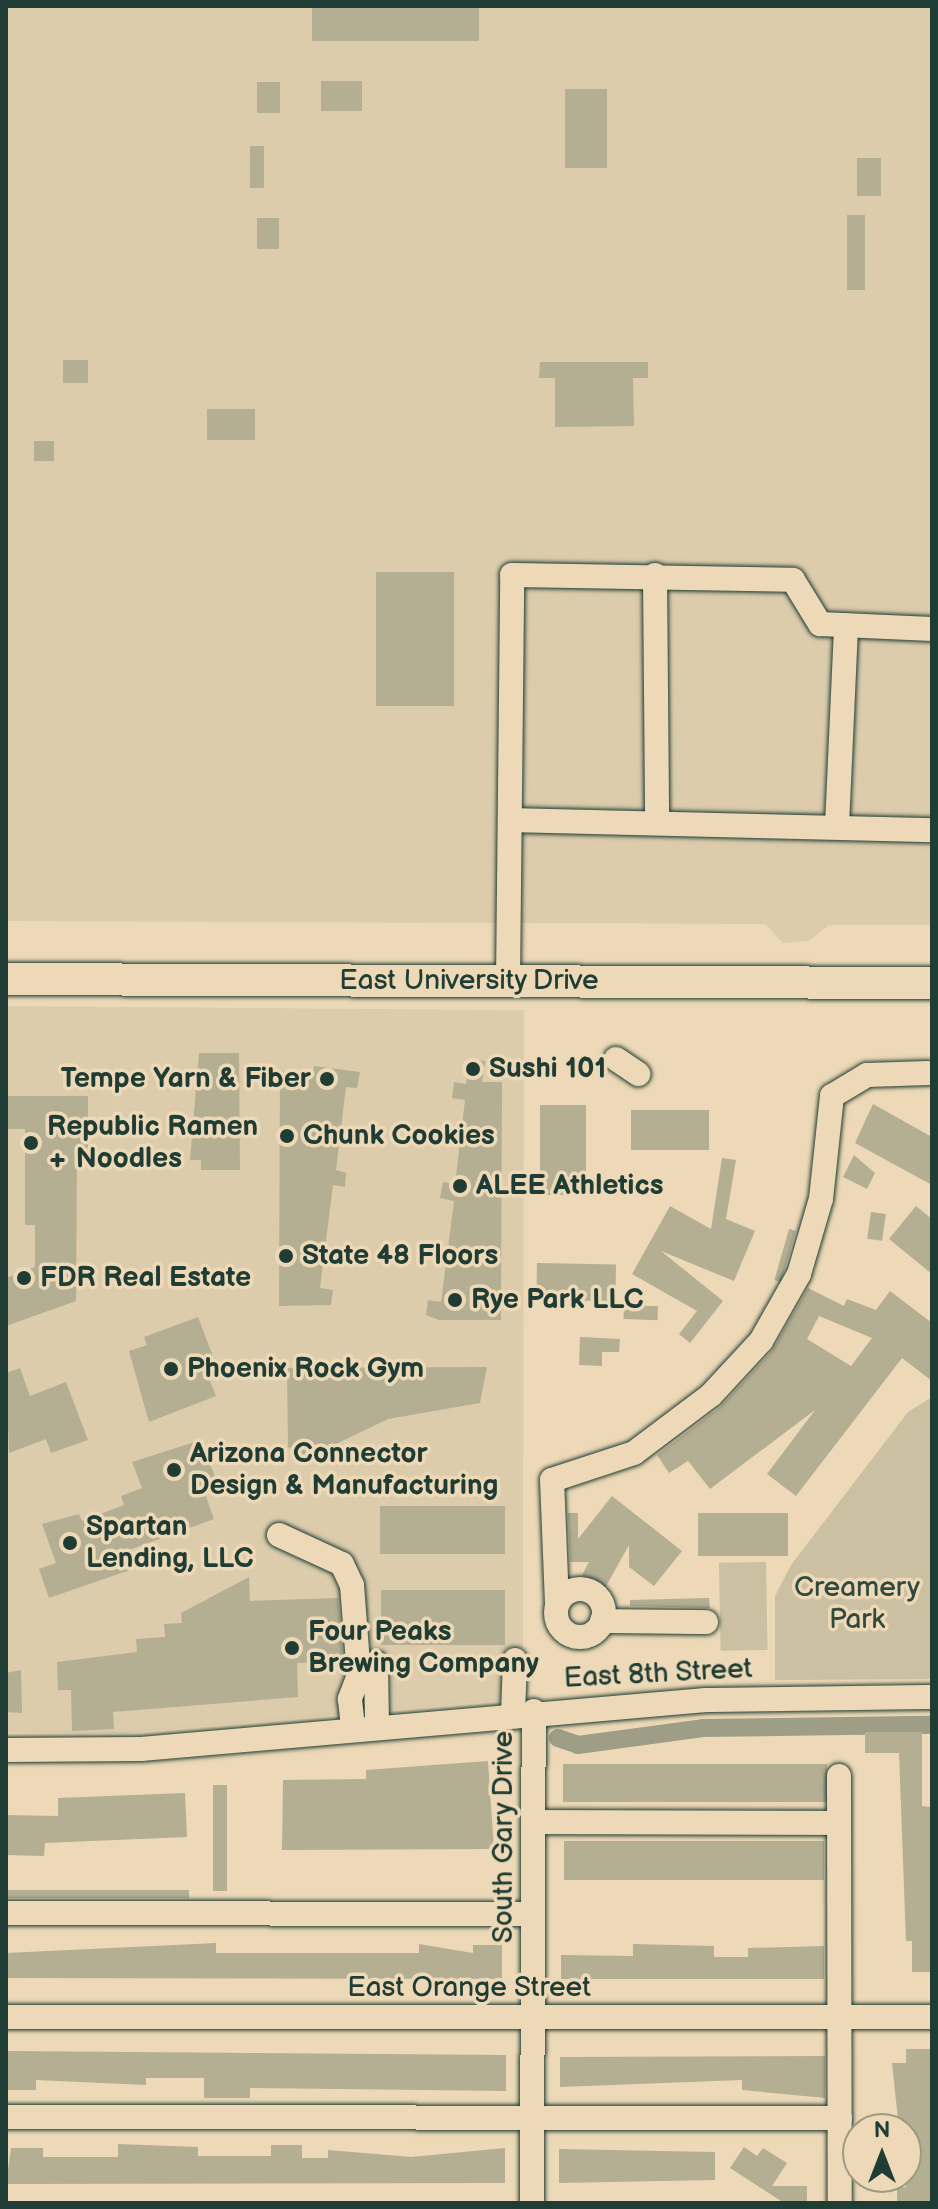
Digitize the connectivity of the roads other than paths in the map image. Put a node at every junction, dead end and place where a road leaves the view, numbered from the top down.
1 (655, 575) junction
2 (846, 625) junction
3 (932, 629) edge
4 (510, 820) junction
5 (657, 821) junction
6 (837, 826) junction
7 (932, 830) edge
8 (6, 979) edge
9 (508, 982) junction
10 (932, 983) edge
11 (616, 1059) dead end
12 (928, 1073) dead end
13 (638, 1074) dead end
14 (279, 1535) dead end
15 (557, 1604) junction
16 (602, 1621) junction
17 (706, 1622) dead end
18 (515, 1660) dead end
19 (376, 1663) dead end
20 (932, 1697) edge
21 (523, 1712) junction
22 (365, 1729) junction
23 (6, 1750) edge
24 (839, 1776) dead end
25 (534, 1822) junction
26 (839, 1823) junction
27 (6, 1913) edge
28 (533, 1914) junction
29 (6, 2017) edge
30 (840, 2017) junction
31 (932, 2017) edge
32 (533, 2018) junction
33 (6, 2117) edge
34 (840, 2118) junction
35 (533, 2119) junction
36 (532, 2203) edge
37 (840, 2203) edge

1 - 2 street
1 - 4 street
1 - 5 street
2 - 3 street
2 - 6 street
4 - 5 street
4 - 9 street
5 - 6 street
6 - 7 street
8 - 9 main road, East University Drive
9 - 10 main road, East University Drive
11 - 13 street
12 - 15 street
14 - 22 street
15 - 16 street
15 - 16 street
16 - 17 street
18 - 21 street, South Gary Drive
19 - 22 street
20 - 21 street, East 8th Street
21 - 22 street, East 8th Street
21 - 25 street, South Gary Drive
22 - 23 street, East 8th Street
24 - 26 street
25 - 26 street
25 - 28 street, South Gary Drive
26 - 30 street
27 - 28 street
28 - 32 street, South Gary Drive
29 - 32 street, East Orange Street
30 - 31 street, East Orange Street
30 - 32 street, East Orange Street
30 - 34 street
32 - 35 street, South Gary Drive
33 - 35 street
34 - 35 street
34 - 37 street
35 - 36 street, South Gary Drive

